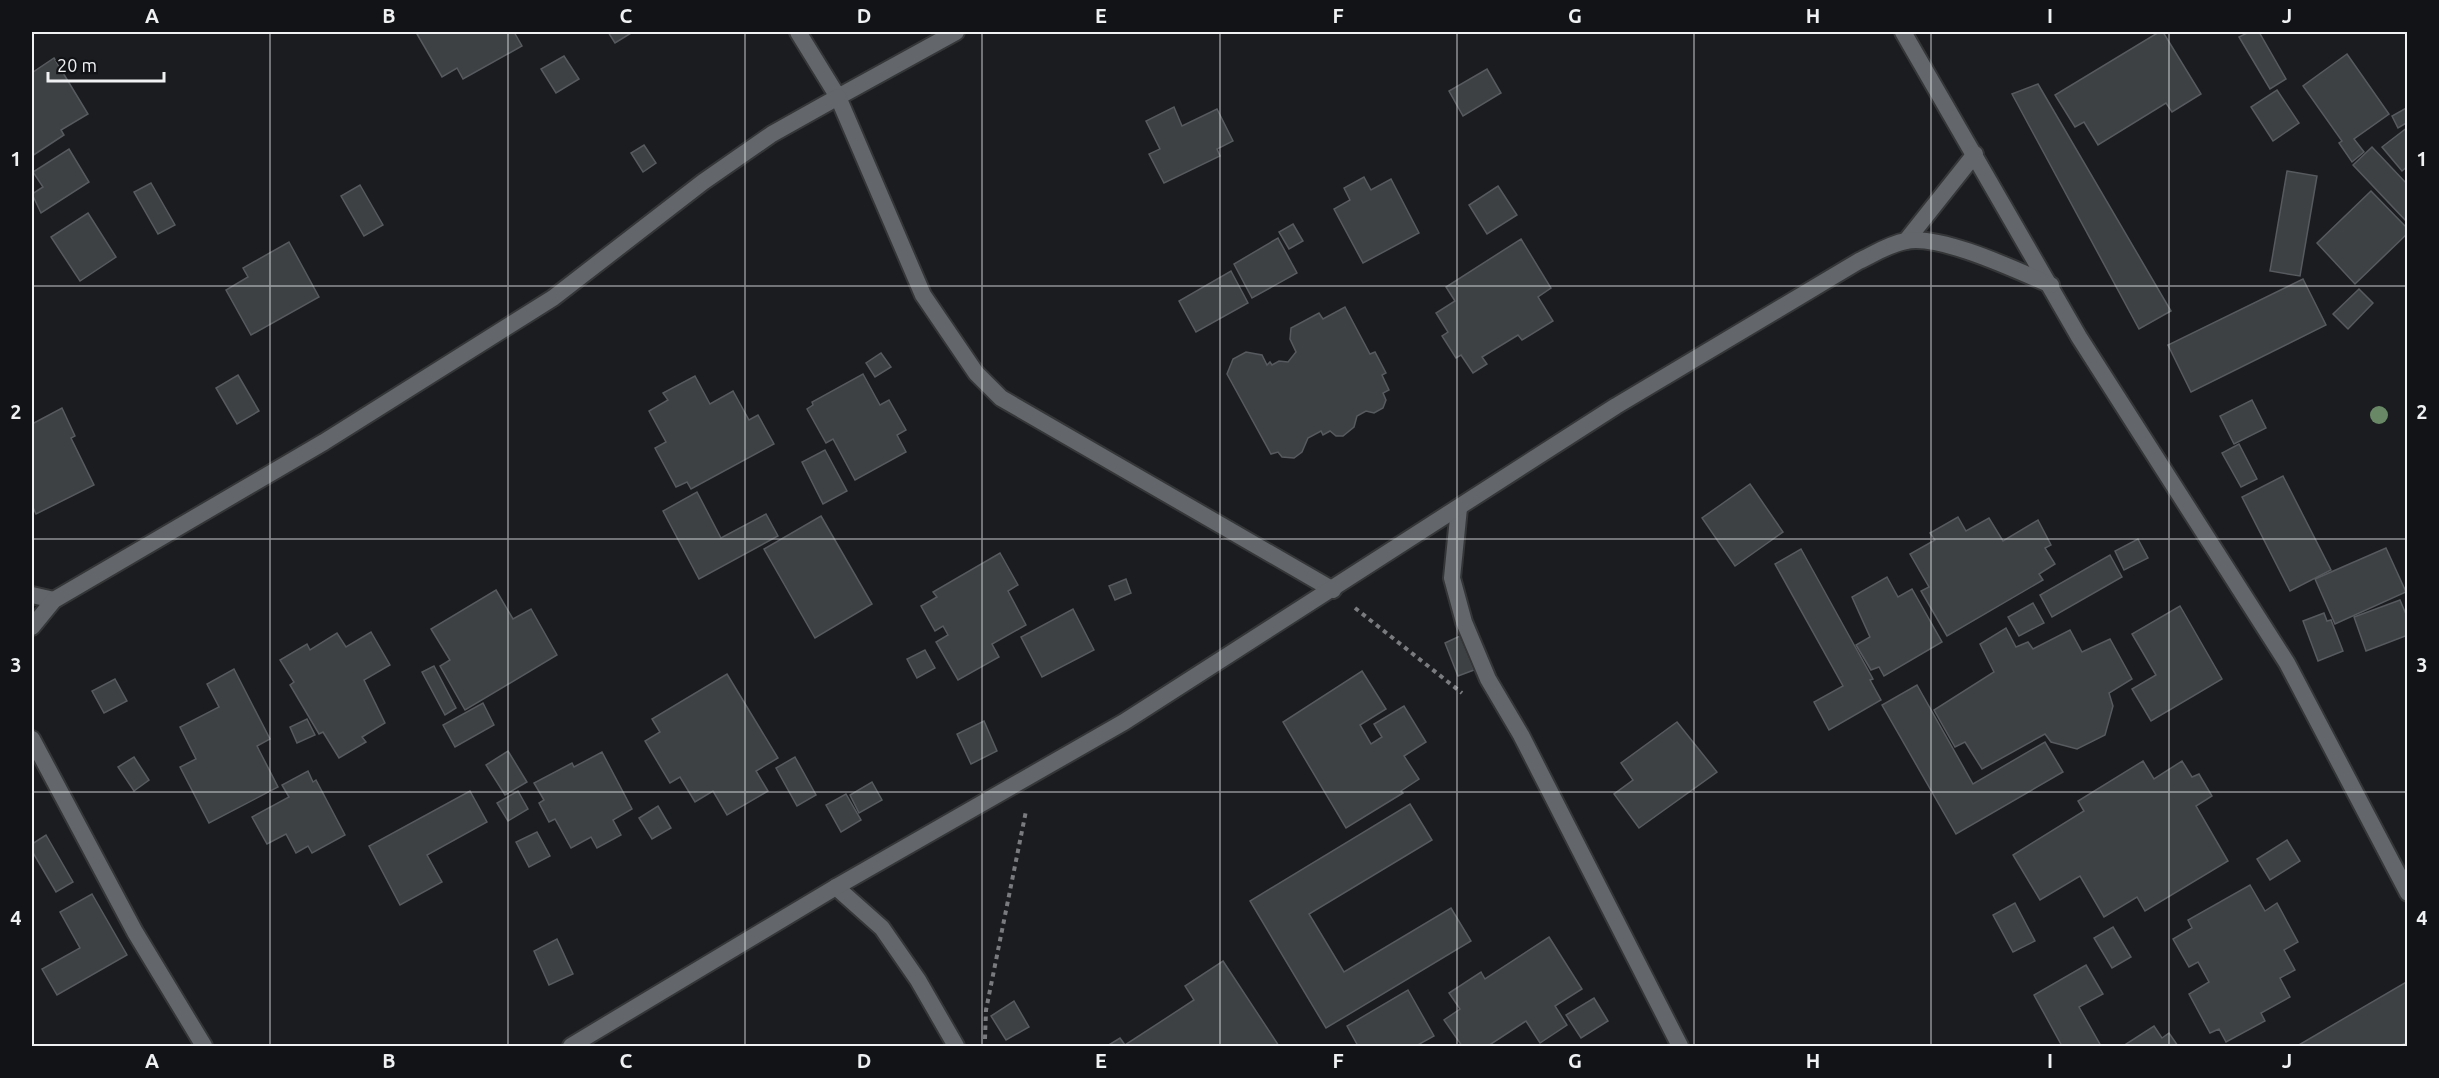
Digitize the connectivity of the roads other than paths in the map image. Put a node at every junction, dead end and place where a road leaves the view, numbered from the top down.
1 (798, 32) edge
2 (956, 32) edge
3 (1903, 32) edge
4 (838, 97) junction
5 (1975, 154) junction
6 (1906, 241) junction
7 (2051, 285) junction
8 (1459, 508) junction
9 (1333, 590) junction
10 (32, 595) edge
11 (54, 600) junction
12 (32, 627) edge
13 (32, 739) edge
14 (836, 886) junction
15 (2408, 893) edge
16 (204, 1047) edge
17 (571, 1047) edge
18 (956, 1047) edge
19 (1680, 1047) edge

1 - 4 street
2 - 4 street
3 - 5 street
4 - 9 street
4 - 11 street
5 - 6 street
5 - 7 street
6 - 7 street
6 - 8 street
7 - 15 street
8 - 9 street
8 - 19 street
9 - 14 street
10 - 11 street
11 - 12 street
13 - 16 street
14 - 17 street
14 - 18 street

